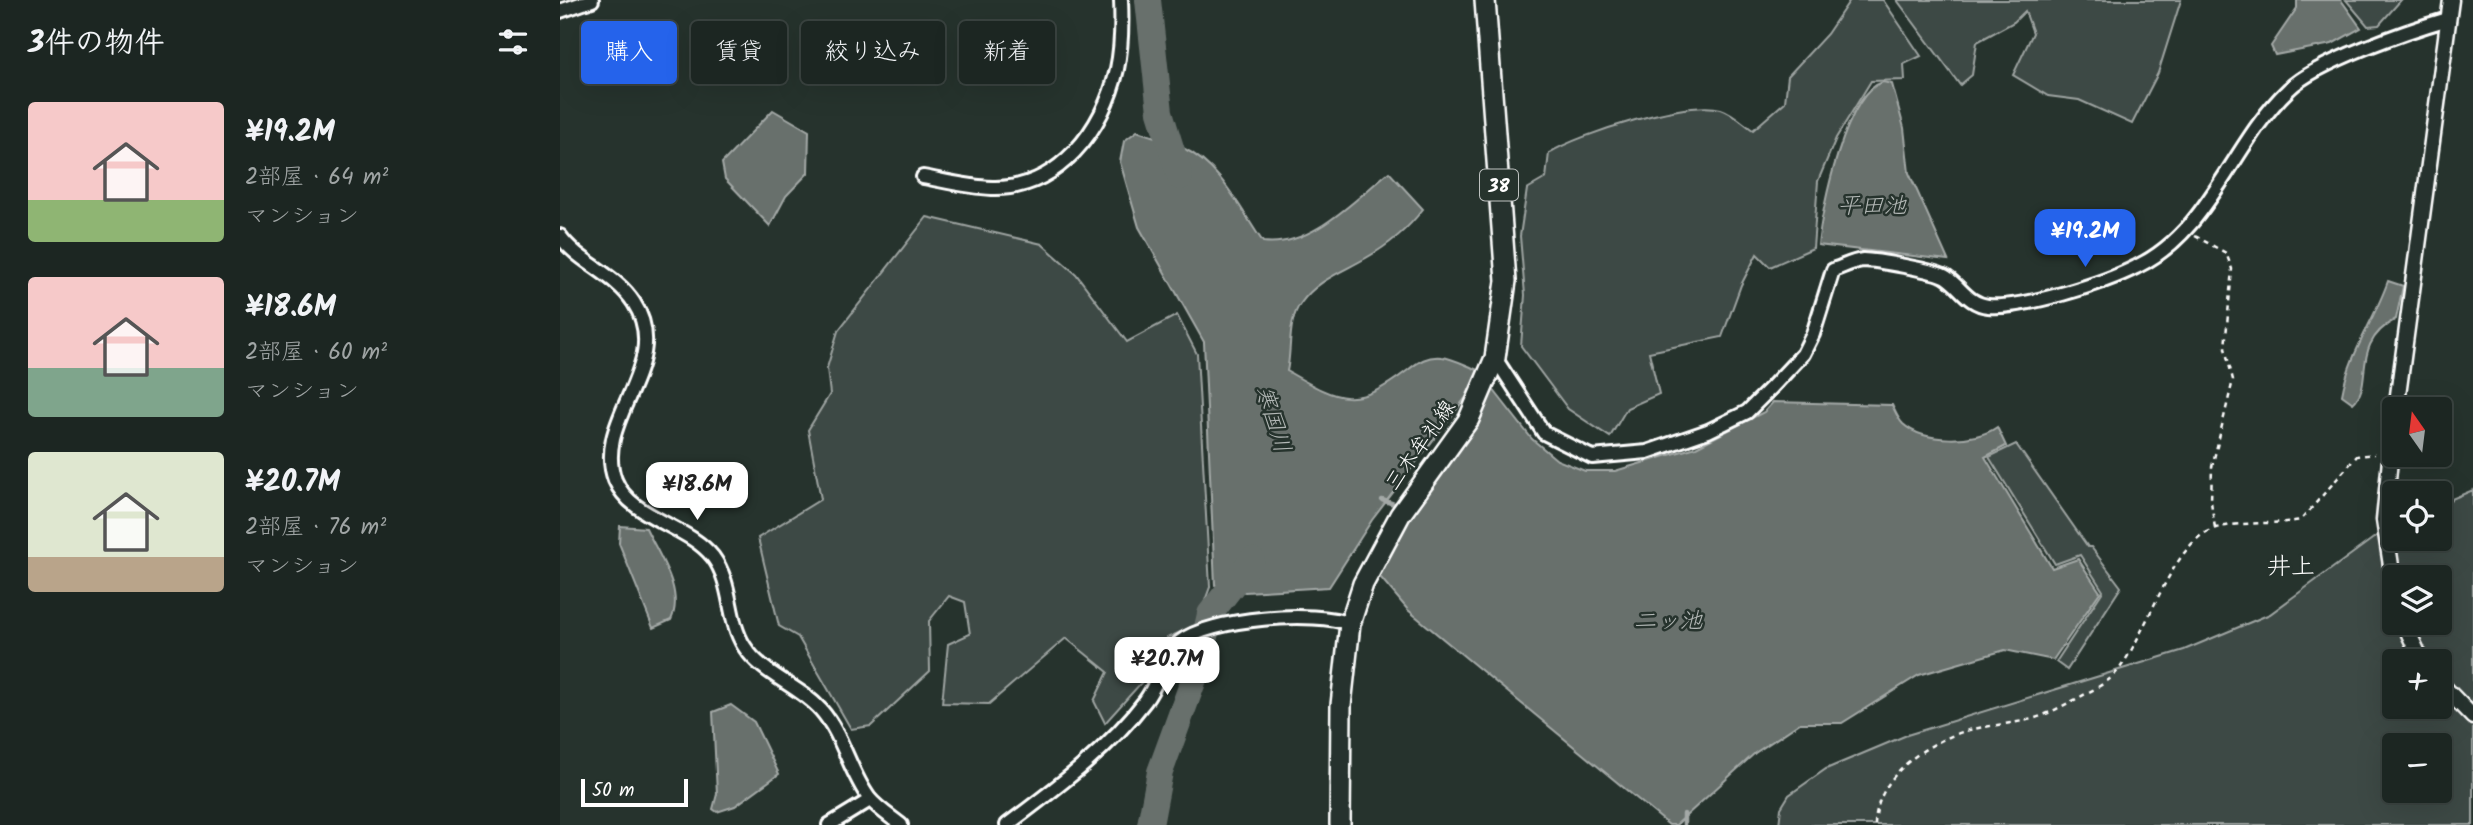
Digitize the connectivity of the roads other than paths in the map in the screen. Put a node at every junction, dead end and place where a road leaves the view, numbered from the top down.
1 (592, 0) edge
2 (1121, 0) edge
3 (1485, 0) edge
4 (2451, 0) edge
5 (560, 11) edge
6 (2448, 19) junction
7 (923, 177) dead end
8 (560, 236) edge
9 (1493, 364) junction
10 (2398, 397) edge
11 (2390, 467) edge
12 (2391, 565) edge
13 (1353, 615) junction
14 (2452, 695) edge
15 (2473, 717) edge
16 (870, 800) junction
17 (829, 825) edge
18 (901, 825) edge
19 (1007, 825) edge
20 (1340, 825) edge

1 - 5 street
2 - 7 street
3 - 9 main road, 三木牟礼線 / 38
4 - 6 street
6 - 9 street
6 - 10 street
8 - 16 street
9 - 13 main road, 三木牟礼線 / 38
11 - 12 street
13 - 19 street
13 - 20 main road, 三木牟礼線 / 38
14 - 15 street
16 - 17 street
16 - 18 street

